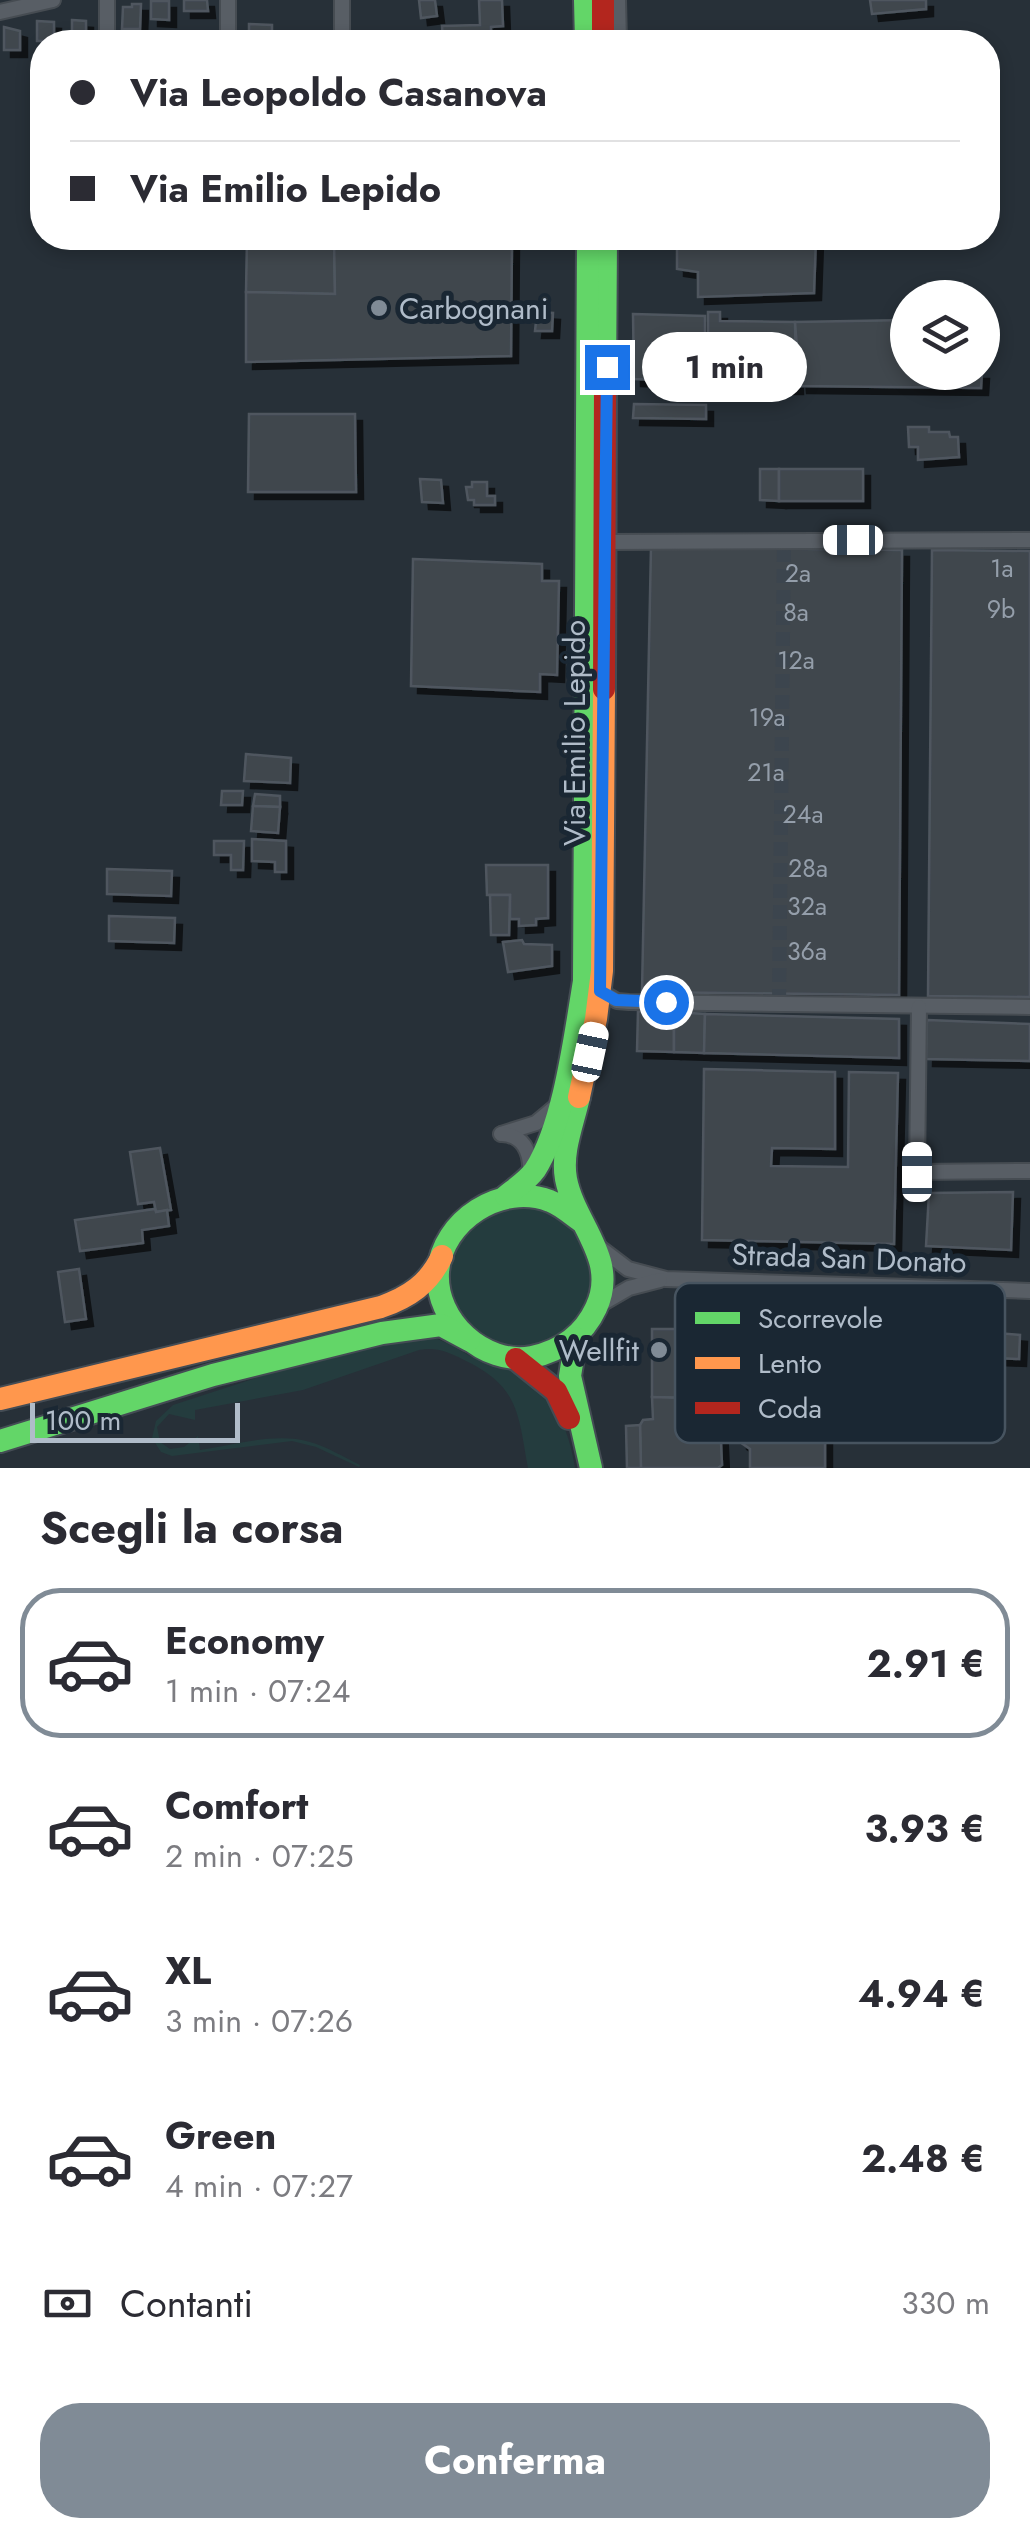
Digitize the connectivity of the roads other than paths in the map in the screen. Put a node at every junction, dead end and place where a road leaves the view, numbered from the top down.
1 (53, 0) edge
2 (107, 0) edge
3 (228, 0) edge
4 (342, 0) edge
5 (585, 0) edge
6 (603, 0) edge
7 (618, 0) edge
8 (0, 12) edge
9 (107, 30) edge
10 (228, 30) edge
11 (342, 30) edge
12 (586, 30) edge
13 (604, 30) edge
14 (619, 30) edge
15 (588, 250) edge
16 (606, 250) edge
17 (1030, 540) edge
18 (606, 542) junction
19 (600, 991) junction
20 (919, 1007) junction
21 (1030, 1007) edge
22 (563, 1090) junction
23 (1030, 1172) edge
24 (525, 1181) junction
25 (506, 1196) junction
26 (582, 1222) junction
27 (596, 1244) junction
28 (442, 1256) junction
29 (666, 1279) junction
30 (779, 1283) edge
31 (1005, 1291) edge
32 (1030, 1291) edge
33 (598, 1306) junction
34 (576, 1338) junction
35 (468, 1340) junction
36 (516, 1359) junction
37 (0, 1399) edge
38 (0, 1441) edge
39 (580, 1468) edge
40 (591, 1468) edge

1 - 8 street
2 - 9 street
3 - 10 street
4 - 11 street
5 - 12 main road
6 - 13 main road
7 - 14 street
15 - 22 main road, Via Emilio Lepido
16 - 18 main road, Via Emilio Lepido
17 - 18 street
18 - 19 main road, Via Emilio Lepido
19 - 20 street
19 - 26 main road, Via Emilio Lepido
20 - 21 street
20 - 23 street
22 - 24 main road, Via Emilio Lepido
22 - 24 street
24 - 25 main road, Via Emilio Lepido
25 - 26 main road
25 - 28 main road
26 - 27 main road
27 - 29 street, Strada San Donato
27 - 33 main road
28 - 35 main road
28 - 37 main road
29 - 30 street, Strada San Donato
29 - 33 street, Strada San Donato
31 - 32 street, Strada San Donato
33 - 34 main road
34 - 36 main road
34 - 40 main road
35 - 36 main road
35 - 38 main road
36 - 39 main road

